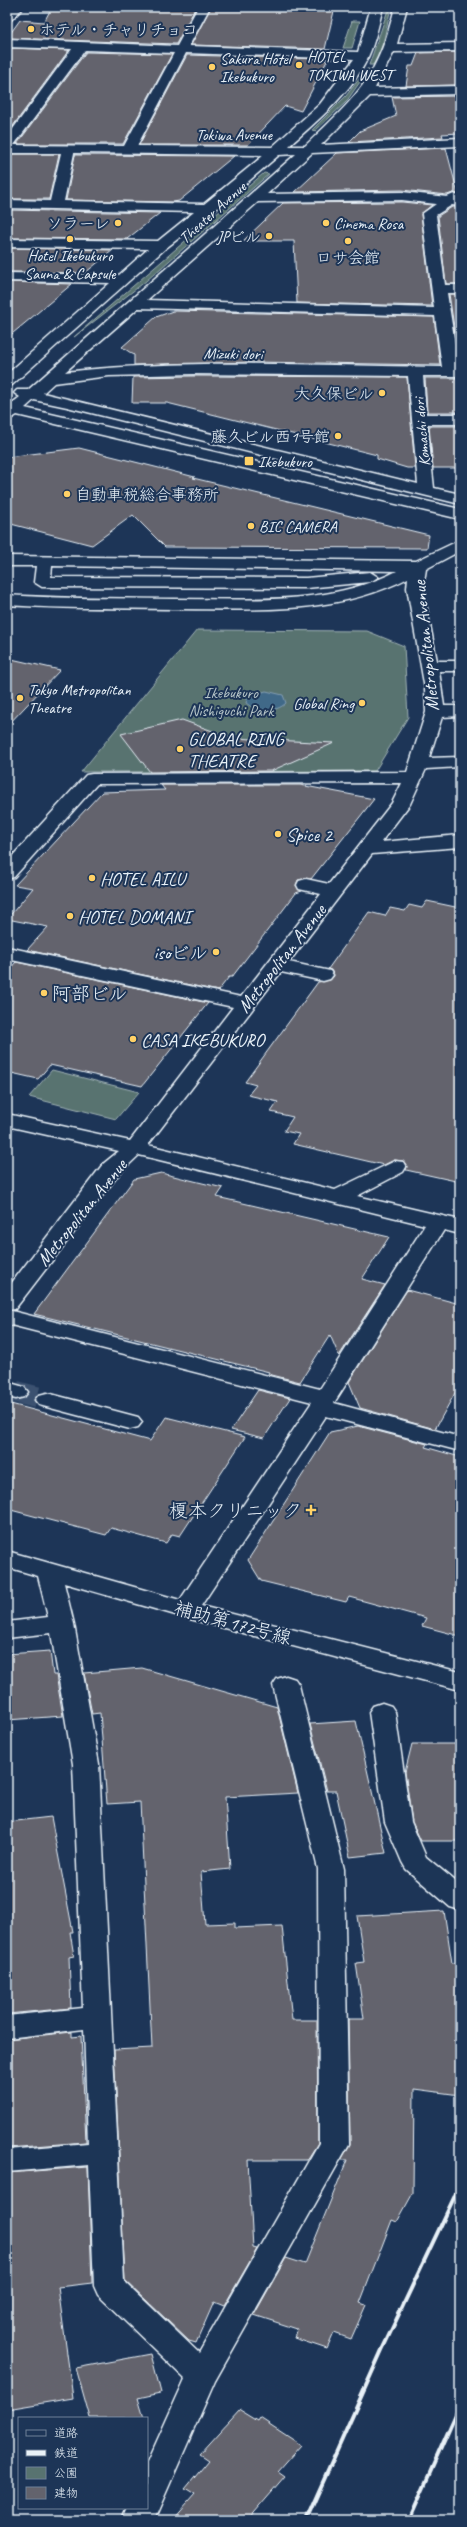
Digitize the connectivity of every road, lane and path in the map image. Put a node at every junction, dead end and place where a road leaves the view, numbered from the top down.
1 (18, 7) edge
2 (204, 7) edge
3 (377, 7) edge
4 (401, 7) edge
5 (7, 17) edge
6 (7, 43) edge
7 (81, 46) junction
8 (460, 47) edge
9 (392, 48) junction
10 (182, 50) junction
11 (363, 56) junction
12 (460, 90) edge
13 (367, 92) junction
14 (460, 142) edge
15 (7, 146) edge
16 (7, 149) edge
17 (68, 150) junction
18 (128, 150) junction
19 (309, 150) junction
20 (276, 151) junction
21 (254, 198) junction
22 (457, 199) edge
23 (7, 204) edge
24 (56, 205) junction
25 (209, 208) junction
26 (7, 243) edge
27 (161, 245) junction
28 (7, 277) edge
29 (124, 279) junction
30 (439, 289) junction
31 (460, 289) edge
32 (136, 304) junction
33 (441, 312) junction
34 (455, 372) edge
35 (415, 374) junction
36 (50, 378) junction
37 (7, 382) edge
38 (7, 388) edge
39 (31, 395) junction
40 (9, 411) edge
41 (419, 419) junction
42 (460, 419) edge
43 (426, 490) junction
44 (460, 499) edge
45 (460, 514) edge
46 (460, 545) edge
47 (7, 562) edge
48 (418, 566) junction
49 (7, 600) edge
50 (429, 666) junction
51 (460, 666) edge
52 (460, 711) edge
53 (435, 712) junction
54 (460, 762) edge
55 (416, 771) junction
56 (460, 841) edge
57 (366, 849) junction
58 (7, 873) edge
59 (306, 885) dead end
60 (333, 892) junction
61 (7, 953) edge
62 (276, 965) junction
63 (323, 975) dead end
64 (245, 1004) junction
65 (7, 1120) edge
66 (135, 1148) junction
67 (395, 1167) dead end
68 (338, 1198) junction
69 (449, 1224) edge
70 (7, 1304) edge
71 (7, 1316) edge
72 (47, 1400) tunnel mouth
73 (323, 1403) junction
74 (130, 1422) dead end
75 (460, 1444) edge
76 (7, 1559) edge
77 (49, 1571) junction
78 (186, 1610) junction
79 (62, 1624) junction
80 (7, 1630) edge
81 (460, 1680) edge
82 (286, 1685) dead end
83 (382, 1712) dead end
84 (460, 1900) edge
85 (98, 2017) junction
86 (7, 2027) edge
87 (102, 2153) junction
88 (7, 2161) edge
89 (202, 2376) junction
90 (148, 2496) edge
91 (143, 2509) edge
92 (138, 2520) edge

1 - 5 street
2 - 10 street
3 - 11 street, Theater Avenue
4 - 9 street, Theater Avenue
6 - 7 street
7 - 10 street
7 - 15 street
8 - 9 street
9 - 13 street, Theater Avenue
10 - 11 street
10 - 18 street
11 - 20 street, Theater Avenue
12 - 13 street
13 - 19 street, Theater Avenue
14 - 19 street, Tokiwa Avenue
16 - 17 street, Tokiwa Avenue
17 - 18 street, Tokiwa Avenue
17 - 24 street
18 - 20 street, Tokiwa Avenue
19 - 20 street, Tokiwa Avenue
19 - 21 street, Theater Avenue
20 - 25 street, Theater Avenue
21 - 22 street
21 - 32 street, Theater Avenue
22 - 30 street
23 - 24 street
24 - 25 street
25 - 27 street, Theater Avenue
26 - 27 street
27 - 29 street, Theater Avenue
28 - 29 street
29 - 37 street, Theater Avenue
30 - 31 street
30 - 33 street
32 - 33 street
32 - 36 street, Theater Avenue
33 - 34 street
34 - 35 street, Mizuki dori
35 - 36 street, Mizuki dori
35 - 41 street, Komachi dori
36 - 38 street, Mizuki dori
36 - 39 street, Theater Avenue
38 - 39 street
39 - 40 street, Theater Avenue
39 - 43 street
40 - 45 street
41 - 42 street
41 - 43 street, Komachi dori
43 - 44 street
46 - 48 street
47 - 48 street
48 - 49 street
48 - 50 street, Metropolitan Avenue
50 - 51 street
50 - 53 street, Metropolitan Avenue
52 - 53 street
53 - 55 street, Metropolitan Avenue
54 - 55 street
55 - 57 street, Metropolitan Avenue
55 - 58 street
56 - 57 street
57 - 60 street, Metropolitan Avenue
59 - 60 street
60 - 62 street, Metropolitan Avenue
61 - 64 street
62 - 63 street
62 - 64 street, Metropolitan Avenue
64 - 66 street, Metropolitan Avenue
65 - 66 street
66 - 68 street
66 - 70 street, Metropolitan Avenue
67 - 68 street
68 - 69 street
69 - 73 street
71 - 73 street
72 - 74 street
73 - 75 street
73 - 78 street
76 - 77 street, 補助第172号線
77 - 78 street, 補助第172号線
77 - 79 street
78 - 81 street, 補助第172号線
79 - 80 street
79 - 85 street
82 - 89 street
83 - 84 street
85 - 86 street
85 - 87 street
87 - 88 street
87 - 89 street
89 - 90 street
91 - 92 street

